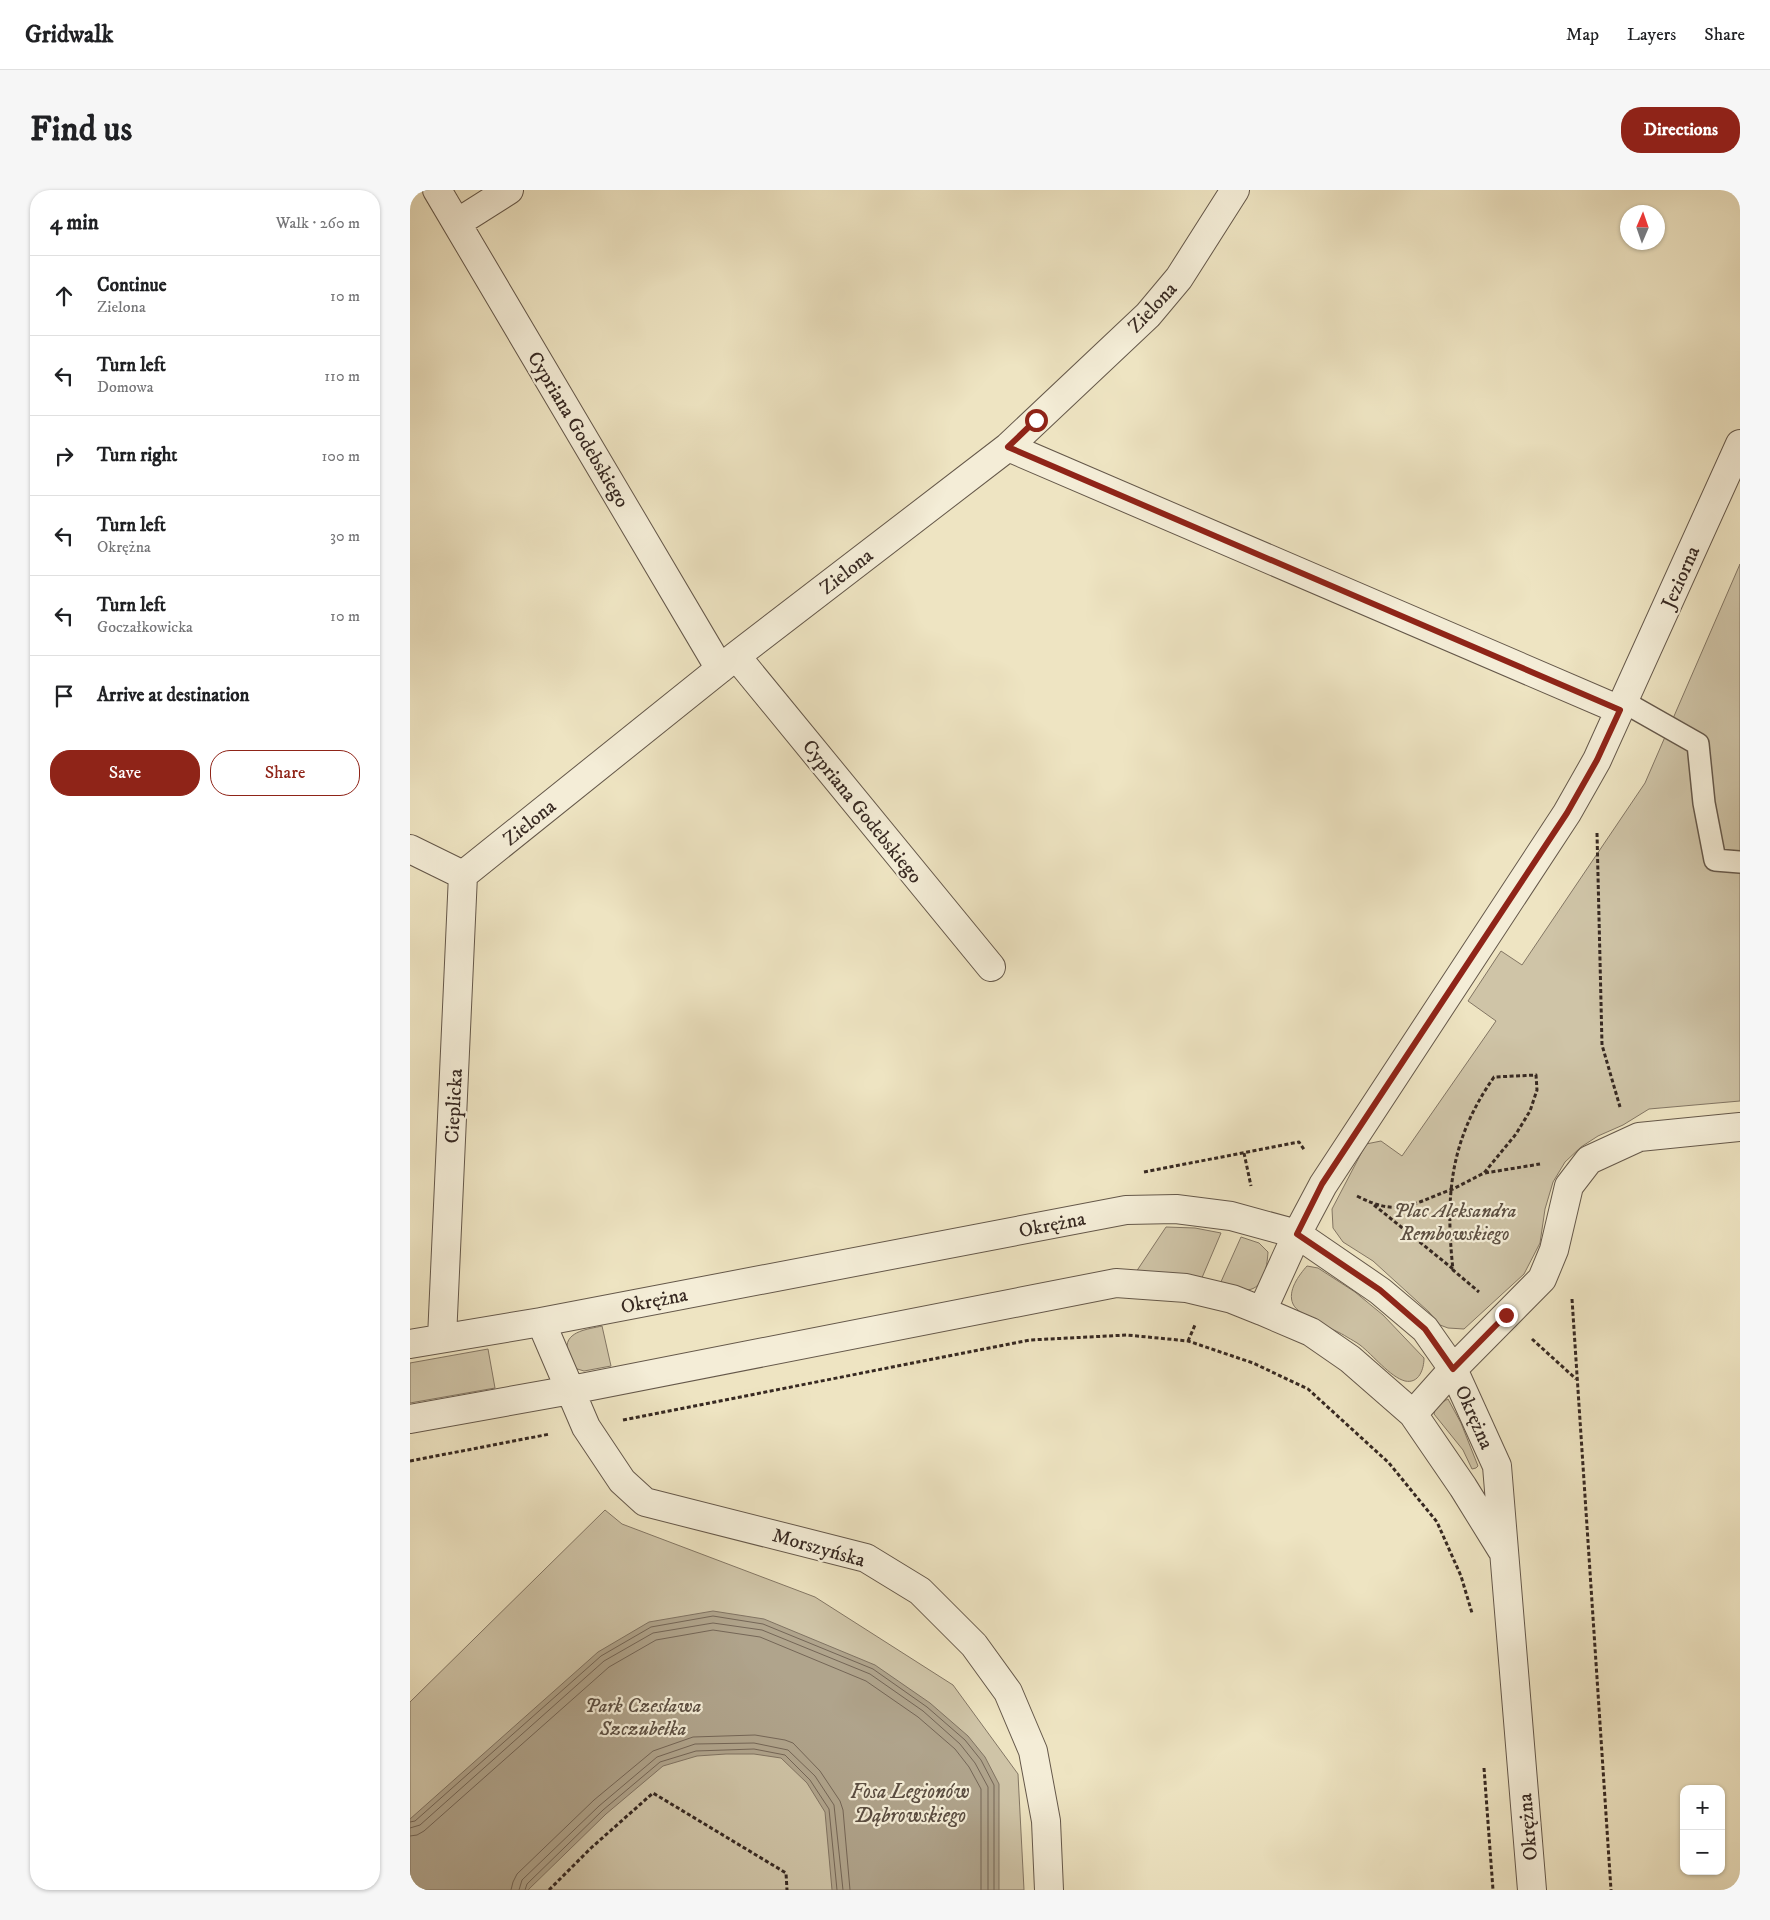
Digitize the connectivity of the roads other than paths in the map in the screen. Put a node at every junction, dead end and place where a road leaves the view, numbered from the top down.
1 (437, 190) edge
2 (509, 190) edge
3 (1235, 190) edge
4 (457, 223) junction
5 (1740, 444) edge
6 (1008, 447) junction
7 (728, 662) junction
8 (1622, 706) junction
9 (410, 848) edge
10 (1740, 862) edge
11 (463, 875) junction
12 (991, 967) dead end
13 (1740, 1128) edge
14 (1297, 1234) junction
15 (1262, 1310) junction
16 (541, 1322) junction
17 (442, 1338) junction
18 (410, 1344) edge
19 (1453, 1369) junction
20 (571, 1390) junction
21 (1413, 1414) junction
22 (410, 1419) edge
23 (1504, 1555) junction
24 (1049, 1890) edge
25 (1532, 1890) edge

1 - 4 street, Cypriana Godebskiego
2 - 4 street
3 - 6 street, Zielona
4 - 7 street, Cypriana Godebskiego
5 - 8 street, Jeziorna
6 - 7 street, Zielona
6 - 8 street
7 - 11 street, Zielona
7 - 12 street, Cypriana Godebskiego
8 - 10 lane
8 - 14 street
9 - 11 street
11 - 17 street, Cieplicka
13 - 19 street
14 - 15 street
14 - 16 street, Okrężna
14 - 19 street, Okrężna
15 - 20 street, Okrężna
15 - 21 street, Okrężna
16 - 17 street, Okrężna
16 - 20 street, Morszyńska
17 - 18 street, Okrężna
19 - 21 street
19 - 23 street, Okrężna
20 - 22 street, Okrężna
20 - 24 street, Morszyńska
21 - 23 street, Okrężna
23 - 25 street, Okrężna

